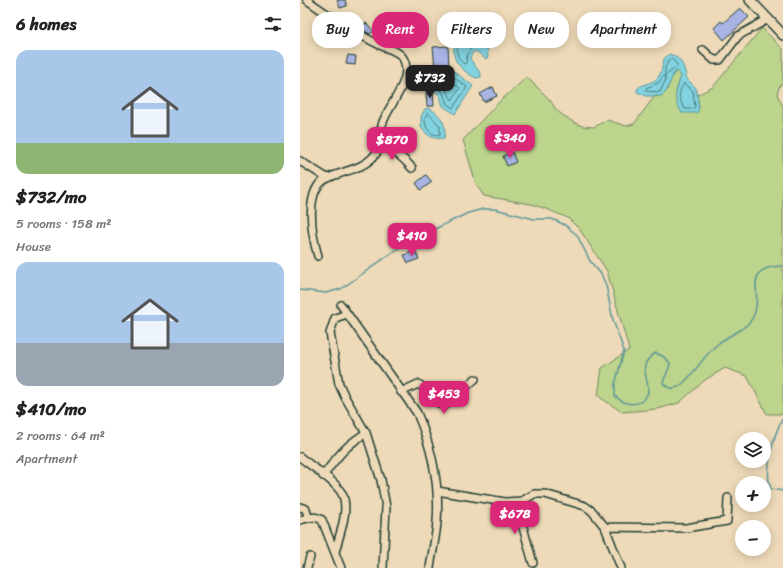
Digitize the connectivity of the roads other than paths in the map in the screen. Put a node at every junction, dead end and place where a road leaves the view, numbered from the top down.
1 (308, 0) edge
2 (750, 0) edge
3 (768, 19) junction
4 (783, 35) edge
5 (703, 50) dead end
6 (380, 144) junction
7 (300, 161) edge
8 (412, 168) dead end
9 (328, 178) junction
10 (318, 256) dead end
11 (341, 305) dead end
12 (347, 314) junction
13 (475, 378) dead end
14 (401, 392) junction
15 (366, 433) junction
16 (300, 458) edge
17 (323, 476) junction
18 (437, 491) junction
19 (728, 498) dead end
20 (516, 502) junction
21 (300, 507) edge
22 (308, 517) junction
23 (300, 520) edge
24 (605, 527) junction
25 (335, 552) junction
26 (310, 557) dead end
27 (533, 563) dead end
28 (307, 568) edge
29 (341, 568) edge
30 (384, 568) edge
31 (430, 568) edge
32 (621, 568) edge

1 - 6 street
2 - 3 main road
3 - 4 main road
3 - 5 street
6 - 8 street
6 - 9 street
7 - 9 street
9 - 10 street
11 - 12 street
12 - 14 street
12 - 15 street
13 - 14 street
14 - 18 street
15 - 17 street
15 - 30 street
16 - 17 street
17 - 25 street
18 - 20 street
18 - 31 street
19 - 24 street
20 - 24 street
20 - 27 street
21 - 22 street
22 - 23 street
22 - 25 street
24 - 32 street
25 - 29 street
26 - 28 street

